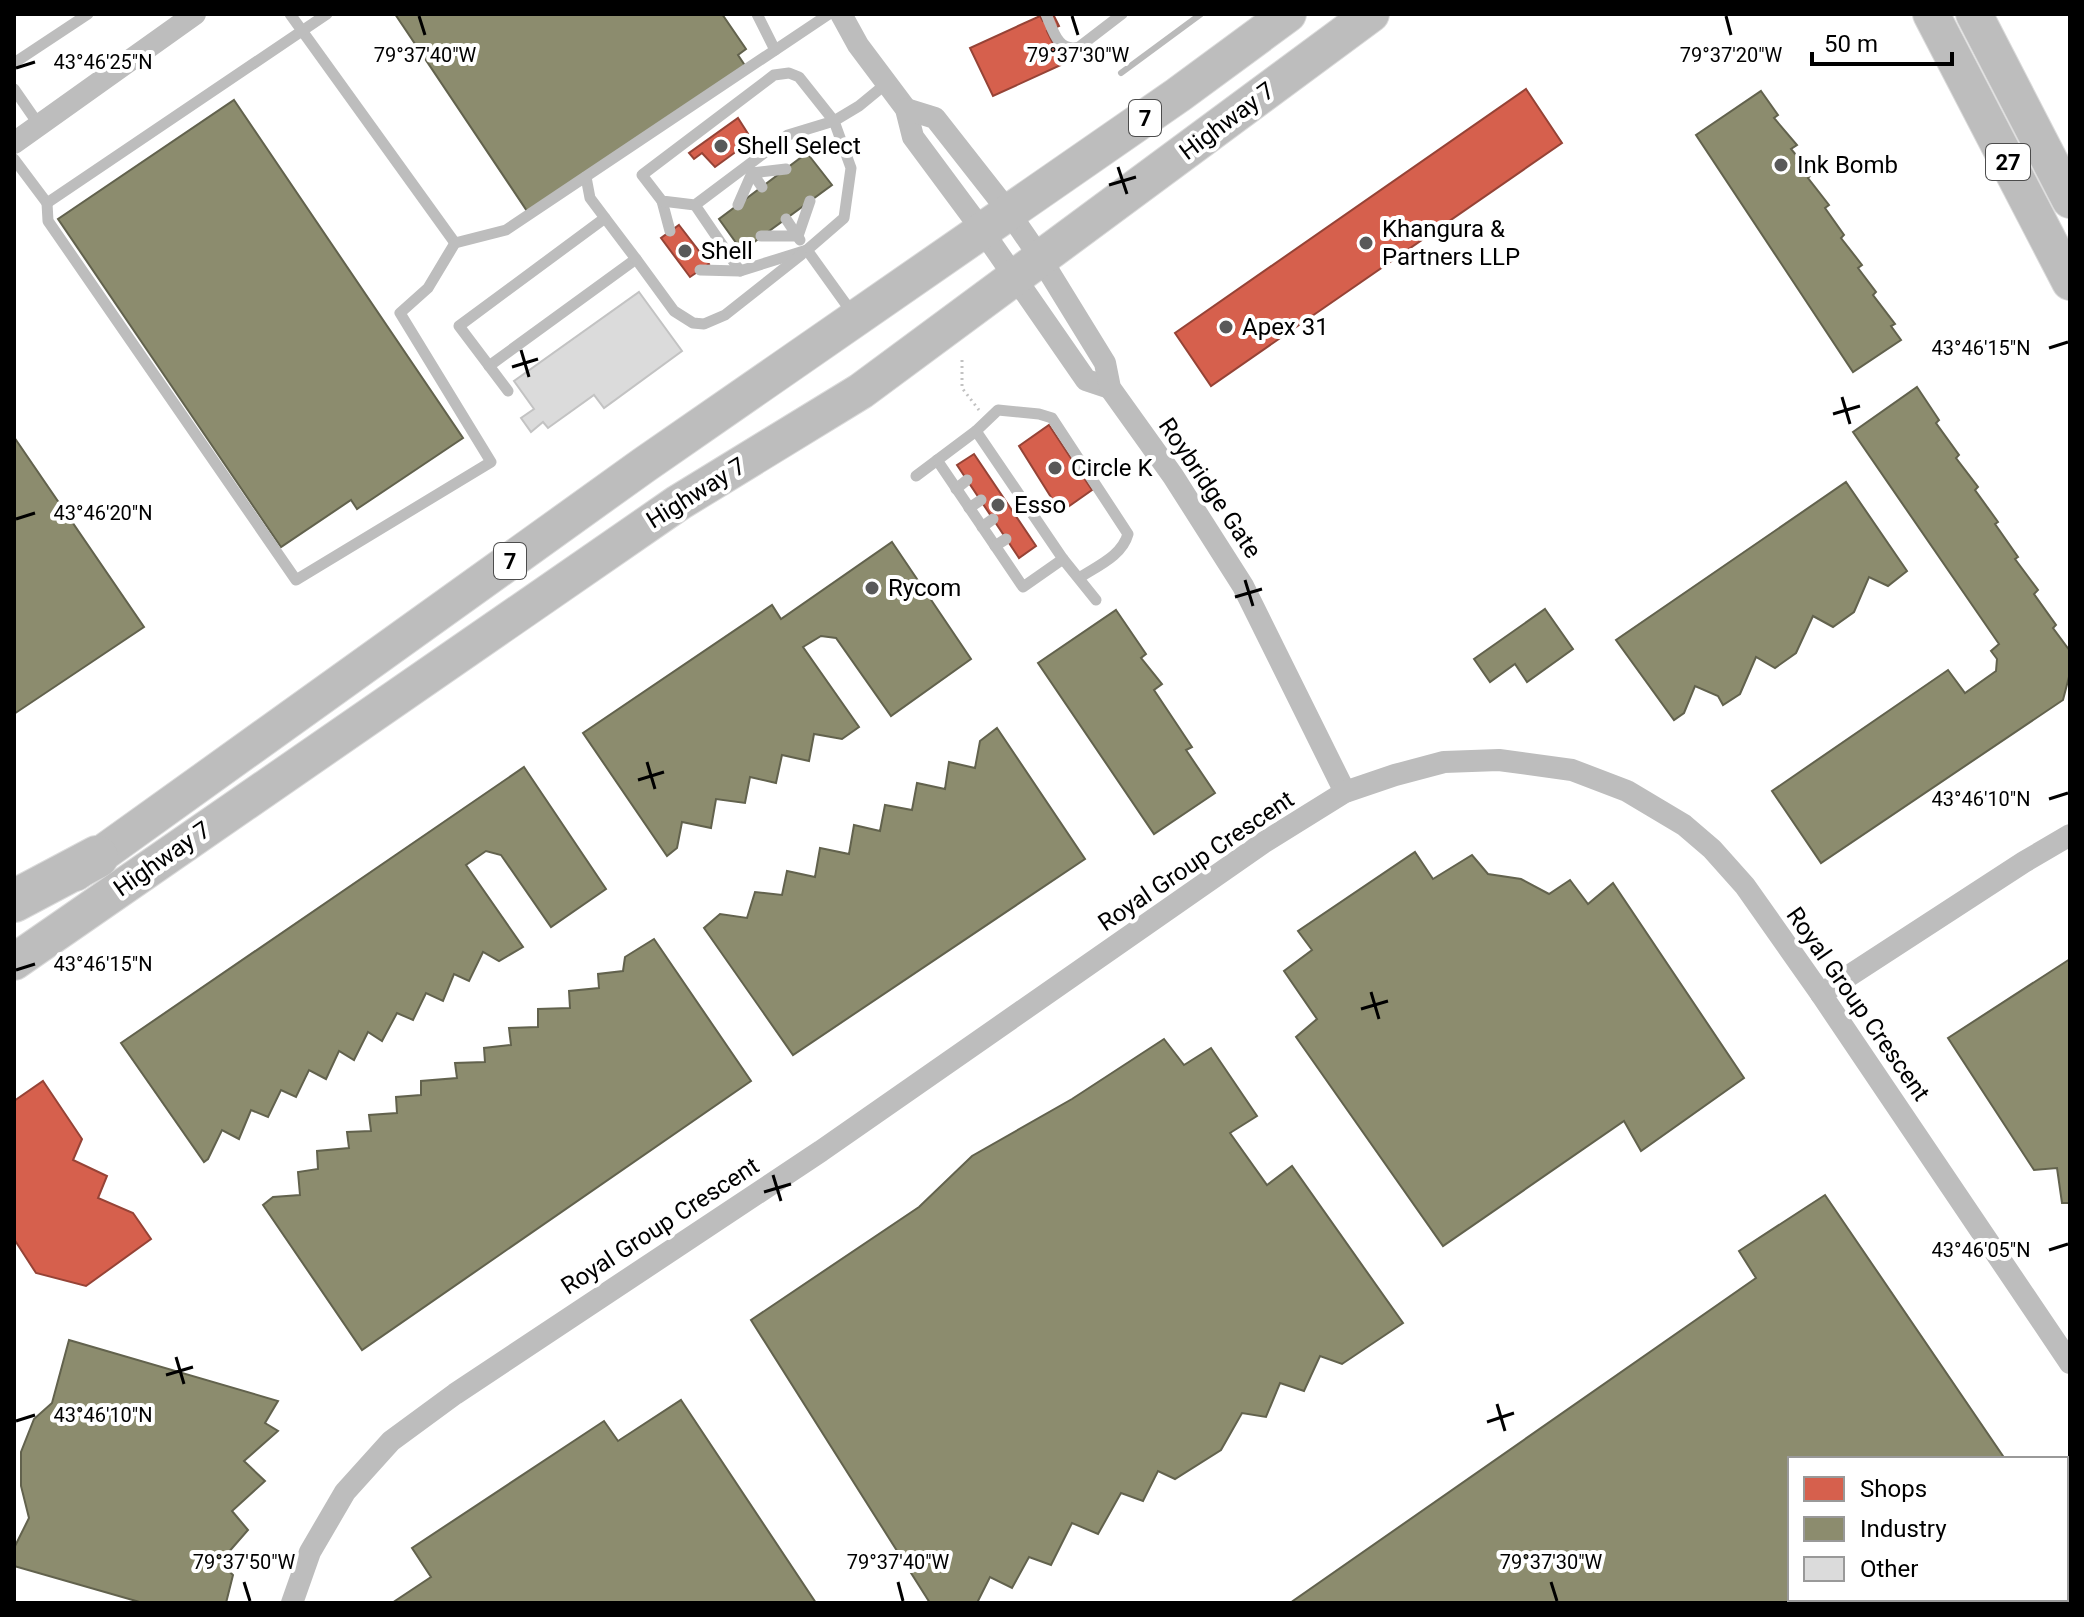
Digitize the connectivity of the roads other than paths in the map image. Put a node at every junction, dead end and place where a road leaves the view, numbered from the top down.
1 (88, 14) edge
2 (195, 14) edge
3 (290, 14) edge
4 (327, 14) edge
5 (757, 14) edge
6 (829, 14) edge
7 (841, 14) edge
8 (1046, 14) edge
9 (1122, 14) edge
10 (1371, 14) edge
11 (1281, 16) edge
12 (1976, 17) edge
13 (1934, 23) edge
14 (301, 33) junction
15 (775, 50) junction
16 (14, 63) edge
17 (887, 83) junction
18 (14, 89) edge
19 (906, 109) junction
20 (834, 121) junction
21 (39, 125) junction
22 (14, 143) edge
23 (14, 159) edge
24 (786, 169) dead end
25 (750, 170) junction
26 (586, 177) junction
27 (762, 187) dead end
28 (2070, 200) edge
29 (662, 201) junction
30 (810, 201) dead end
31 (47, 203) junction
32 (695, 205) junction
33 (738, 205) dead end
34 (605, 218) junction
35 (786, 219) dead end
36 (995, 220) junction
37 (670, 231) dead end
38 (761, 236) dead end
39 (798, 236) junction
40 (455, 243) junction
41 (807, 250) junction
42 (636, 259) junction
43 (1027, 269) junction
44 (700, 270) dead end
45 (740, 271) junction
46 (2070, 282) edge
47 (856, 318) junction
48 (489, 366) junction
49 (1110, 388) junction
50 (508, 391) dead end
51 (976, 431) junction
52 (937, 460) junction
53 (996, 461) junction
54 (984, 469) dead end
55 (916, 476) dead end
56 (967, 480) dead end
57 (1010, 481) junction
58 (956, 489) junction
59 (998, 489) dead end
60 (981, 500) dead end
61 (1022, 500) junction
62 (969, 508) junction
63 (1010, 508) dead end
64 (993, 519) dead end
65 (1036, 519) junction
66 (982, 527) junction
67 (1024, 527) dead end
68 (1006, 539) dead end
69 (995, 546) junction
70 (1063, 559) junction
71 (1079, 578) junction
72 (1096, 600) dead end
73 (1345, 792) junction
74 (2070, 835) edge
75 (97, 857) junction
76 (14, 901) edge
77 (14, 916) edge
78 (14, 962) edge
79 (1821, 994) junction
80 (2070, 1363) edge
81 (292, 1603) edge

1 - 16 lane
2 - 21 street
3 - 14 lane
4 - 14 lane
5 - 15 lane
6 - 15 lane
7 - 17 street
8 - 9 lane
10 - 43 main road, Highway 7 / 7
11 - 36 main road, Highway 7 / 7
12 - 28 main road, 27
13 - 46 main road, 27
14 - 31 lane
14 - 40 lane
15 - 26 lane
17 - 19 street
17 - 20 lane
18 - 21 lane
19 - 36 street
19 - 36 street
20 - 25 lane
20 - 29 lane
20 - 41 lane
21 - 22 street
23 - 31 lane
24 - 25 lane
25 - 27 lane
25 - 32 lane
25 - 33 lane
26 - 34 lane
26 - 40 lane
29 - 32 lane
29 - 37 lane
30 - 39 lane
31 - 40 lane
32 - 45 lane
34 - 42 lane
34 - 48 lane
35 - 39 lane
36 - 43 street
36 - 43 street, Roybridge Gate
36 - 47 main road, Highway 7 / 7
38 - 39 lane
39 - 41 lane
41 - 42 lane
41 - 45 lane
41 - 47 lane
42 - 48 lane
43 - 49 street, Roybridge Gate
43 - 49 street, Roybridge Gate
43 - 78 main road, Highway 7 / 7
44 - 45 lane
47 - 75 main road, Highway 7 / 7
48 - 50 lane
49 - 73 street, Roybridge Gate
51 - 52 lane
51 - 53 lane
51 - 71 lane
52 - 55 lane
52 - 58 lane
53 - 54 lane
53 - 57 lane
56 - 58 lane
57 - 59 lane
57 - 61 lane
58 - 62 lane
60 - 62 lane
61 - 63 lane
61 - 65 lane
62 - 66 lane
64 - 66 lane
65 - 67 lane
65 - 70 lane
66 - 69 lane
68 - 69 lane
69 - 70 lane
70 - 71 lane
71 - 72 lane
73 - 79 street, Royal Group Crescent
73 - 81 street, Royal Group Crescent
74 - 79 street
75 - 76 highway
75 - 77 main road, Highway 7 / 7
79 - 80 street, Royal Group Crescent

